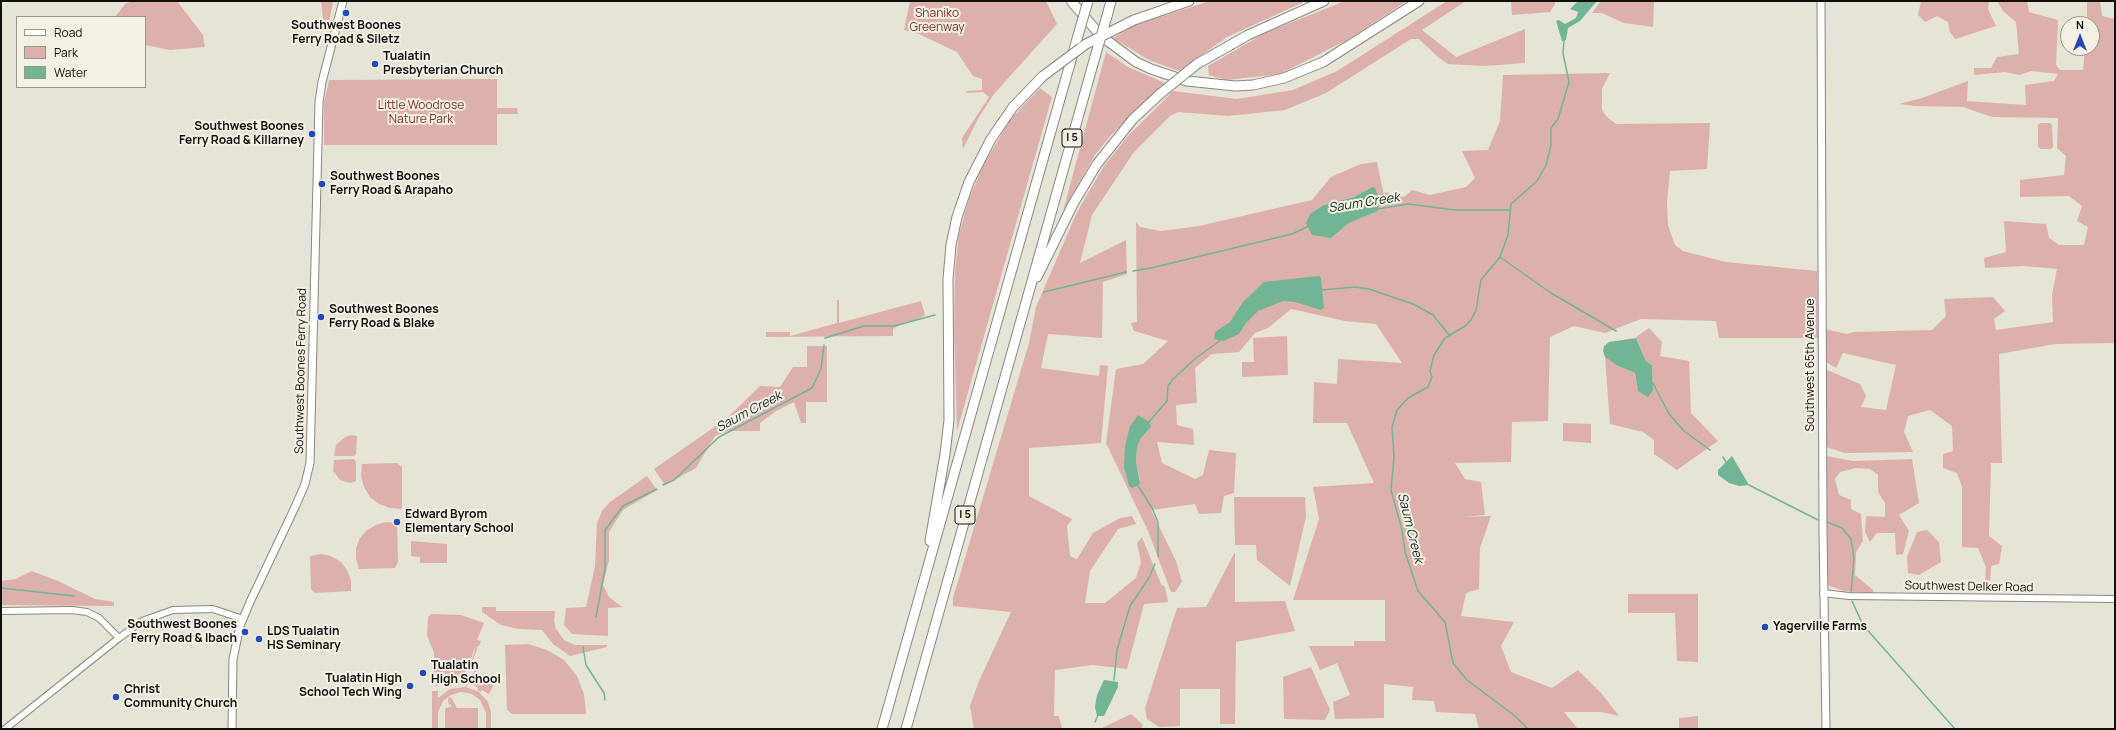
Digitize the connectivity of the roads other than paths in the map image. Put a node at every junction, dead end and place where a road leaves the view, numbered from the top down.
1 (343, 1) edge
2 (1071, 1) edge
3 (1088, 1) edge
4 (1111, 1) edge
5 (1189, 1) edge
6 (1324, 1) edge
7 (1419, 1) edge
8 (1821, 1) edge
9 (1026, 301) junction
10 (1823, 593) junction
11 (920, 594) junction
12 (2115, 599) edge
13 (1, 611) edge
14 (242, 619) junction
15 (119, 638) junction
16 (5, 729) edge
17 (232, 729) edge
18 (882, 729) edge
19 (906, 729) edge
20 (1826, 729) edge

1 - 14 main road, Southwest Boones Ferry Road
2 - 7 highway
3 - 11 highway, I 5, bridge
4 - 9 highway, I 5, bridge
5 - 11 highway, bridge
6 - 9 highway, bridge
8 - 10 main road, Southwest 65th Avenue
9 - 19 highway, I 5
10 - 12 street, Southwest Delker Road
10 - 20 main road, Southwest 65th Avenue
11 - 18 highway, I 5
13 - 15 street
14 - 15 street
14 - 17 main road, Southwest Boones Ferry Road
15 - 16 street

